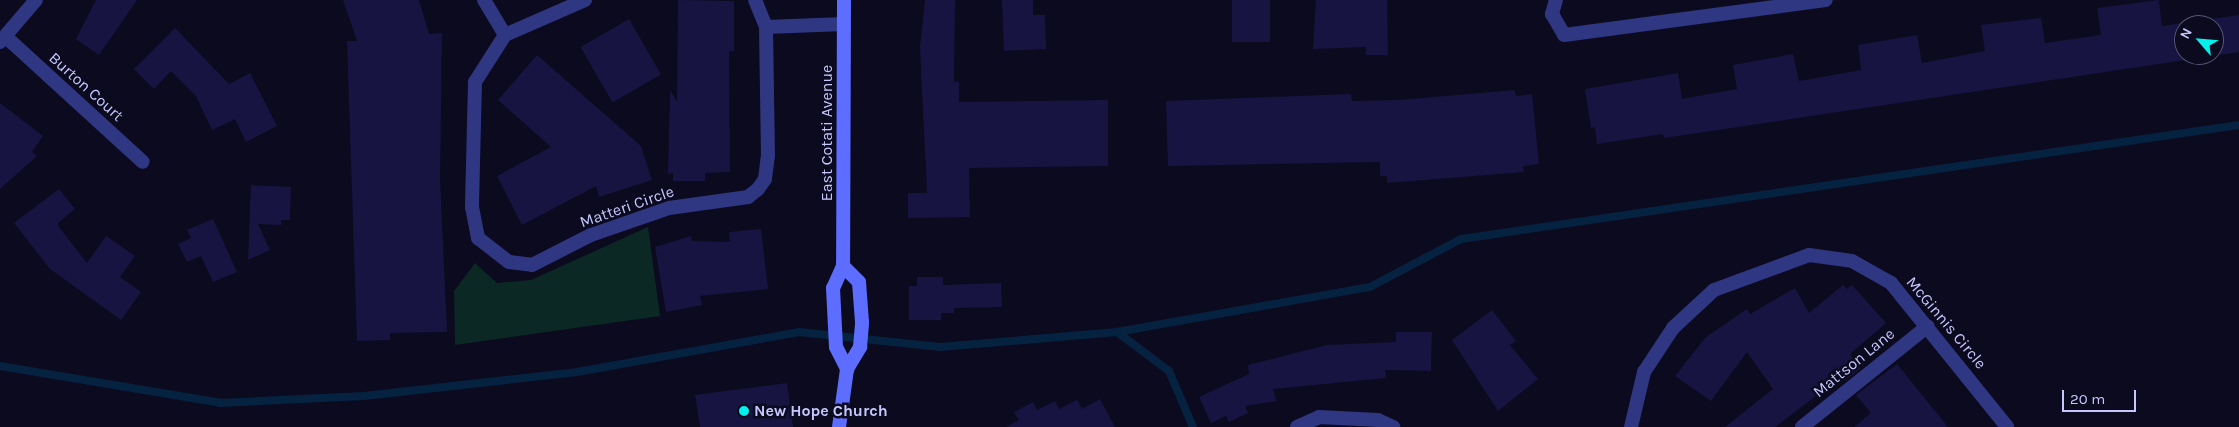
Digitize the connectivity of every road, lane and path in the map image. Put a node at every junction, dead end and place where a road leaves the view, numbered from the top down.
1 (36, 0) edge
2 (484, 0) edge
3 (585, 0) edge
4 (755, 0) edge
5 (844, 0) edge
6 (1556, 0) edge
7 (1826, 0) edge
8 (844, 24) junction
9 (766, 27) junction
10 (505, 35) junction
11 (3, 39) edge
12 (143, 162) dead end
13 (843, 266) junction
14 (1928, 326) junction
15 (847, 370) junction
16 (839, 427) edge
17 (1297, 427) edge
18 (1393, 427) edge
19 (1631, 427) edge
20 (1802, 427) edge
21 (2007, 427) edge

1 - 11 street
2 - 10 street
3 - 10 street
4 - 9 street, Matteri Circle
5 - 8 main road, East Cotati Avenue
6 - 7 street
8 - 9 street
8 - 13 main road, East Cotati Avenue
9 - 10 street, Matteri Circle
11 - 12 street, Burton Court
13 - 15 main road, East Cotati Avenue
13 - 15 main road
14 - 19 street, McGinnis Circle
14 - 20 street, Mattson Lane
14 - 21 street, McGinnis Circle
15 - 16 main road
17 - 18 street

